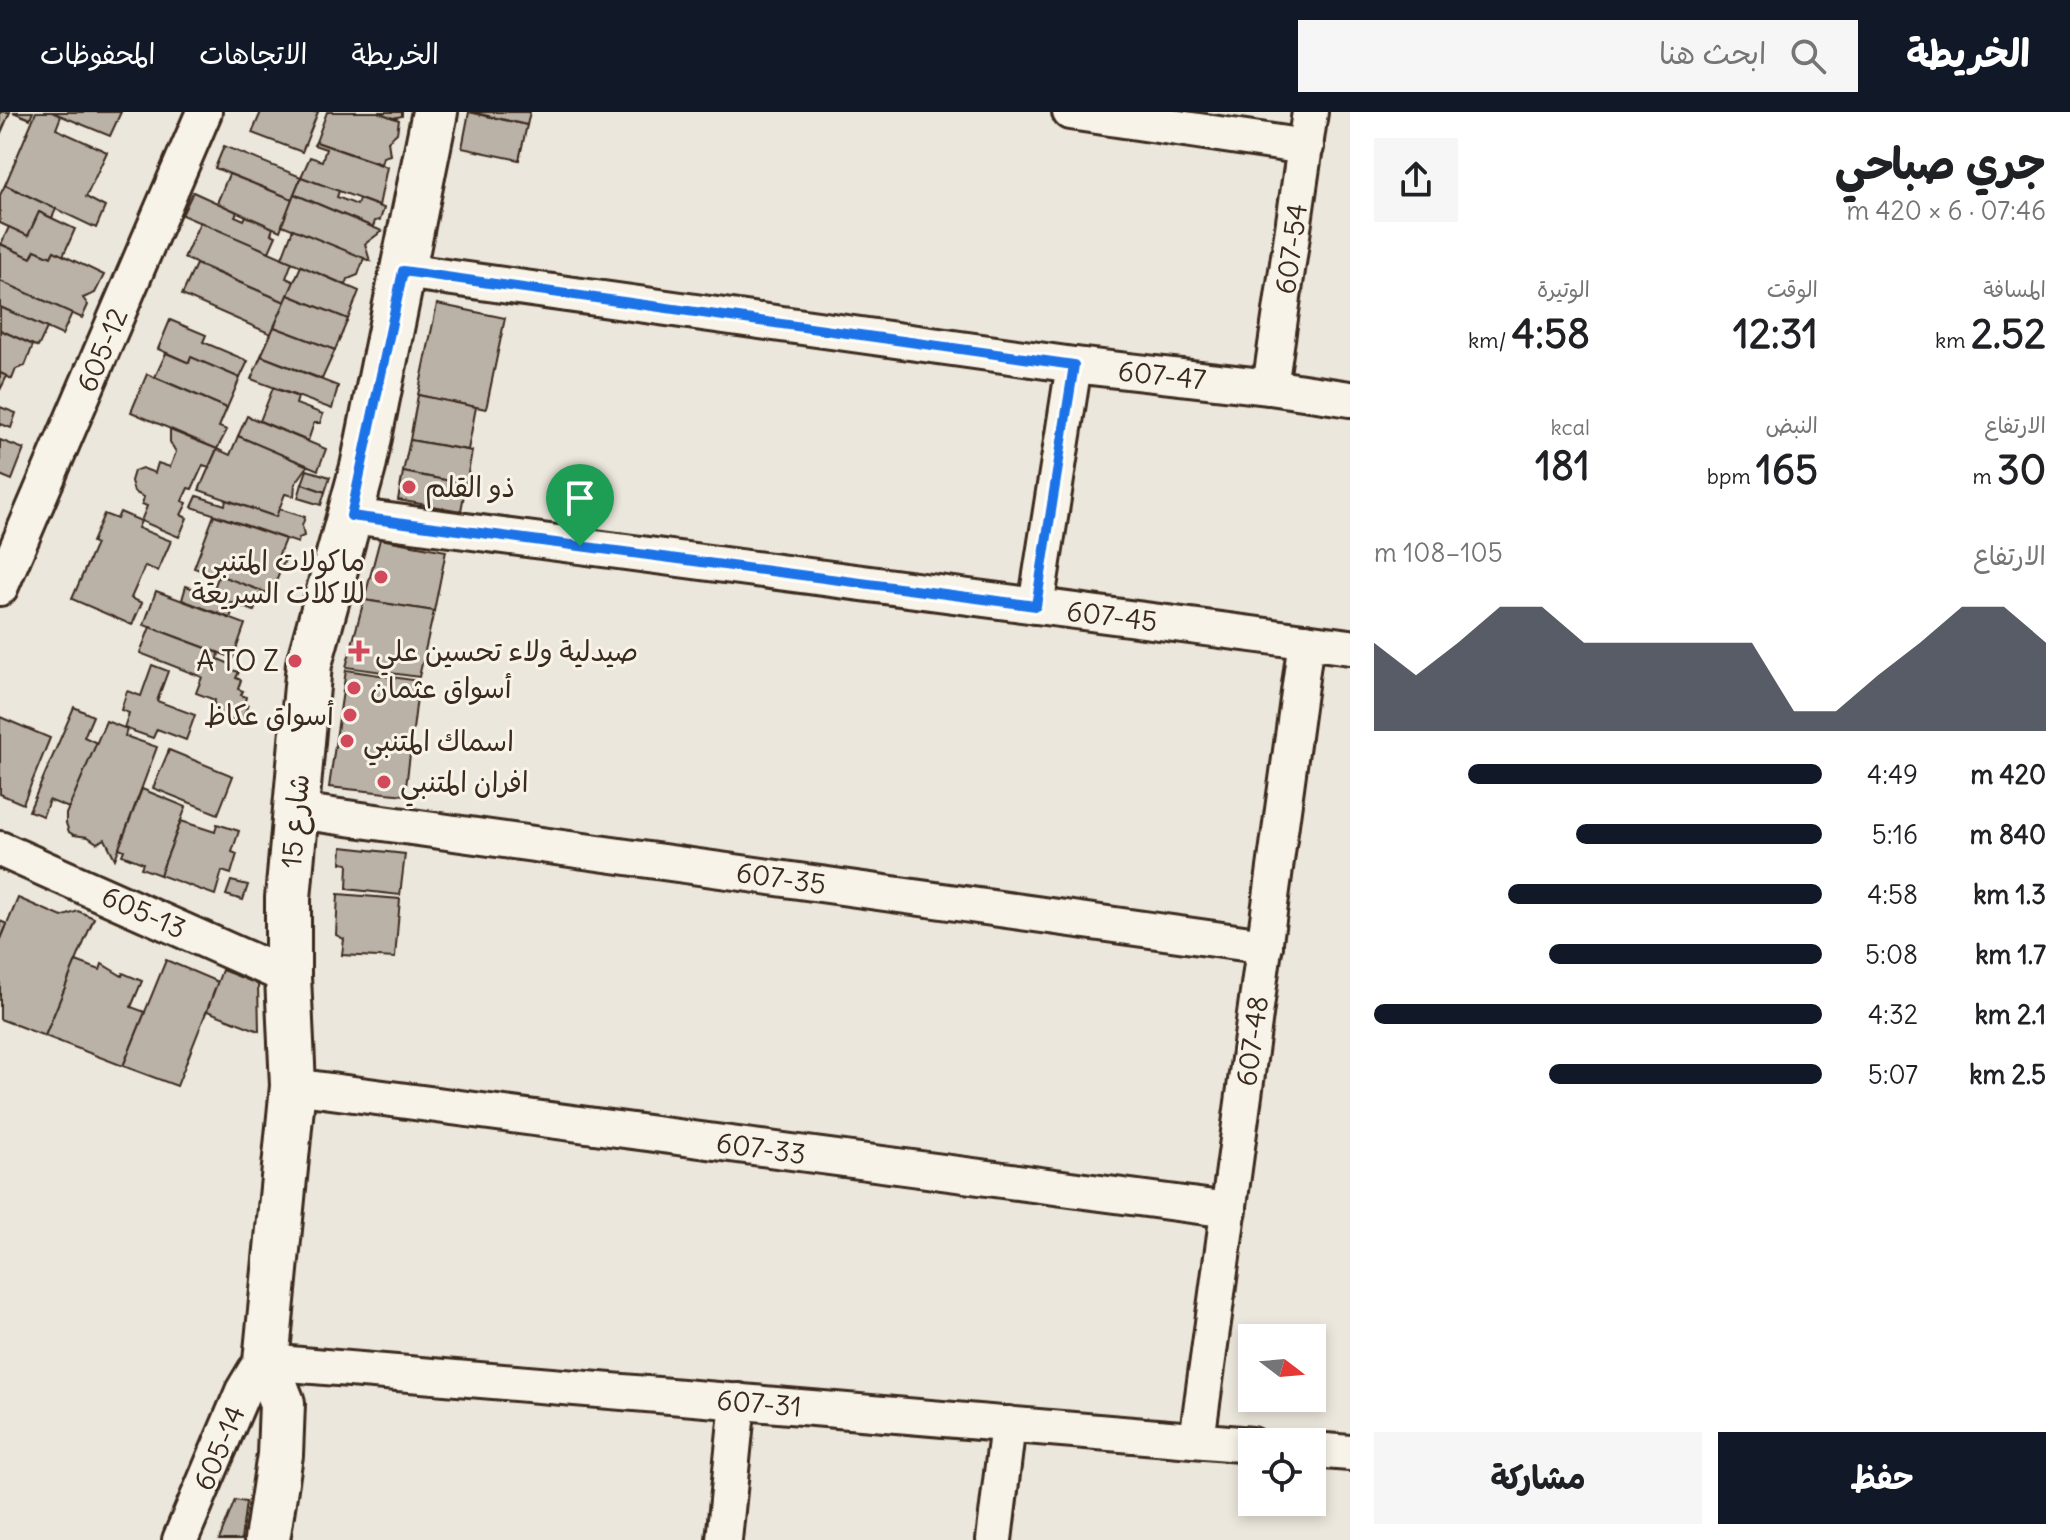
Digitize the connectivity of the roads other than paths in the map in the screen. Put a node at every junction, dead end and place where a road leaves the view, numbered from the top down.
1 (204, 112) edge
2 (435, 112) edge
3 (1070, 112) edge
4 (1310, 112) edge
5 (1306, 147) junction
6 (403, 271) junction
7 (1074, 365) junction
8 (1270, 387) junction
9 (1350, 399) edge
10 (351, 516) junction
11 (0, 588) edge
12 (1036, 606) junction
13 (1306, 641) junction
14 (1350, 647) edge
15 (297, 811) junction
16 (0, 849) edge
17 (1265, 946) junction
18 (288, 977) junction
19 (293, 1086) junction
20 (1229, 1210) junction
21 (266, 1362) junction
22 (738, 1401) junction
23 (1008, 1424) junction
24 (1197, 1440) junction
25 (1238, 1444) edge
26 (1326, 1451) edge
27 (1350, 1453) edge
28 (180, 1540) edge
29 (267, 1540) edge
30 (724, 1540) edge
31 (994, 1540) edge

1 - 11 street, 605-12
2 - 6 street, شارع 15
3 - 5 street
4 - 5 street, 607-54
5 - 8 street, 607-54
6 - 7 street, 607-47
6 - 10 street, شارع 15
7 - 8 street, 607-47
7 - 12 street
8 - 9 street, 607-47
10 - 12 street, 607-45
10 - 15 street, شارع 15
12 - 13 street, 607-45
13 - 14 street, 607-45
13 - 17 street, 607-48
15 - 17 street, 607-35
15 - 18 street, شارع 15
16 - 18 street, 605-13
17 - 20 street, 607-48
18 - 19 street, شارع 15
19 - 20 street, 607-33
19 - 21 street, شارع 15
20 - 24 street, 607-48
21 - 22 street, 607-31
21 - 28 street, 605-14
21 - 29 street, شارع 15
22 - 23 street, 607-31
22 - 30 street
23 - 24 street, 607-31
23 - 31 street
24 - 25 street, 607-31
26 - 27 street

